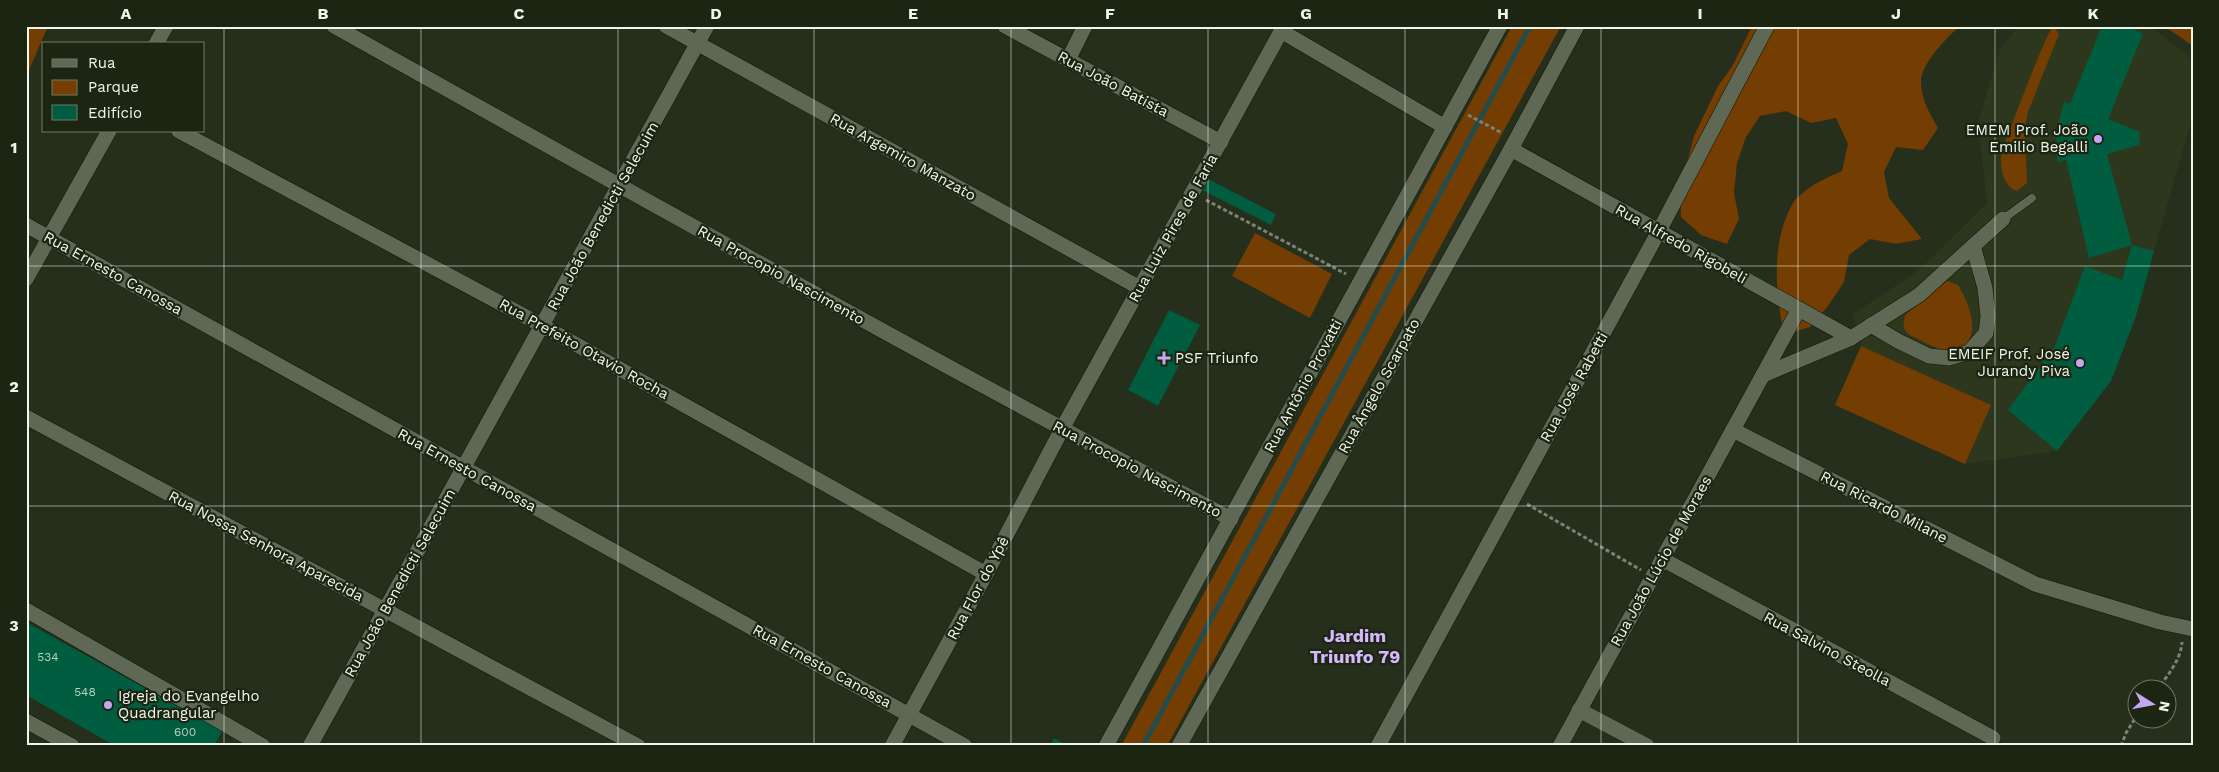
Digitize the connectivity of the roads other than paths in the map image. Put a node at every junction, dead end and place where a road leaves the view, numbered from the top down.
1 (166, 26) edge
2 (334, 26) edge
3 (666, 26) edge
4 (707, 26) edge
5 (1005, 26) edge
6 (1085, 26) edge
7 (1500, 26) edge
8 (1577, 26) edge
9 (1766, 26) edge
10 (1283, 29) edge
11 (157, 42) edge
12 (698, 43) junction
13 (1068, 60) junction
14 (1445, 127) junction
15 (108, 132) edge
16 (181, 132) edge
17 (1221, 142) junction
18 (1511, 149) junction
19 (620, 186) junction
20 (2032, 198) dead end
21 (2003, 218) joint
22 (26, 225) edge
23 (1659, 231) junction
24 (50, 238) junction
25 (1973, 246) junction
26 (26, 279) edge
27 (1140, 288) junction
28 (1799, 309) junction
29 (1871, 325) junction
30 (543, 326) junction
31 (1851, 338) junction
32 (1763, 375) junction
33 (26, 417) edge
34 (1062, 429) junction
35 (1733, 430) junction
36 (464, 468) junction
37 (1232, 519) junction
38 (1662, 560) junction
39 (986, 574) junction
40 (386, 609) junction
41 (26, 610) edge
42 (2187, 628) edge
43 (1579, 710) junction
44 (909, 715) junction
45 (26, 721) edge
46 (1993, 738) dead end
47 (72, 746) edge
48 (263, 746) edge
49 (310, 746) edge
50 (638, 746) edge
51 (892, 746) edge
52 (965, 746) edge
53 (1106, 746) edge
54 (1179, 746) edge
55 (1378, 746) edge
56 (1560, 746) edge
57 (1647, 746) edge

1 - 11 street
2 - 19 street, Rua Procopio Nascimento
3 - 12 street, Rua Argemiro Manzato
4 - 12 street, Rua João Benedicti Selecuim
5 - 13 street, Rua João Batista
6 - 13 street
7 - 14 street, Rua Antônio Provatti
8 - 18 street, Rua Ângelo Scarpato
9 - 23 street, Rua José Rabetti
10 - 14 street
10 - 17 street, Rua Luiz Pires de Faria
12 - 19 street, Rua João Benedicti Selecuim
12 - 27 street, Rua Argemiro Manzato
13 - 17 street, Rua João Batista
14 - 37 street, Rua Antônio Provatti
15 - 24 street
16 - 30 street, Rua Prefeito Otavio Rocha
17 - 27 street, Rua Luiz Pires de Faria
18 - 23 street, Rua Alfredo Rigobeli
18 - 54 street, Rua Ângelo Scarpato
19 - 30 street, Rua João Benedicti Selecuim
19 - 34 street, Rua Procopio Nascimento
20 - 21 lane
21 - 25 street
22 - 24 street, Rua Ernesto Canossa
23 - 28 street, Rua Alfredo Rigobeli
23 - 55 street, Rua José Rabetti
24 - 26 street
24 - 36 street, Rua Ernesto Canossa
25 - 29 street
25 - 29 street
27 - 34 street, Rua Luiz Pires de Faria
28 - 31 street, Rua Alfredo Rigobeli
28 - 32 street, Rua João Lúcio de Moraes
29 - 31 street
30 - 36 street, Rua João Benedicti Selecuim
30 - 39 street, Rua Prefeito Otavio Rocha
31 - 32 street
32 - 35 street, Rua João Lúcio de Moraes
33 - 40 street, Rua Nossa Senhora Aparecida
34 - 37 street, Rua Procopio Nascimento
34 - 39 street, Rua Flor do Ypê
35 - 38 street, Rua João Lúcio de Moraes
35 - 42 street, Rua Ricardo Milane
36 - 40 street, Rua João Benedicti Selecuim
36 - 44 street, Rua Ernesto Canossa
37 - 53 street, Rua Antônio Provatti
38 - 43 street, Rua João Lúcio de Moraes
38 - 46 street, Rua Salvino Steolla
39 - 44 street, Rua Flor do Ypê
40 - 49 street, Rua João Benedicti Selecuim
40 - 50 street, Rua Nossa Senhora Aparecida
41 - 48 street
43 - 56 street, Rua João Lúcio de Moraes
43 - 57 street
44 - 51 street, Rua Flor do Ypê
44 - 52 street, Rua Ernesto Canossa
45 - 47 street

